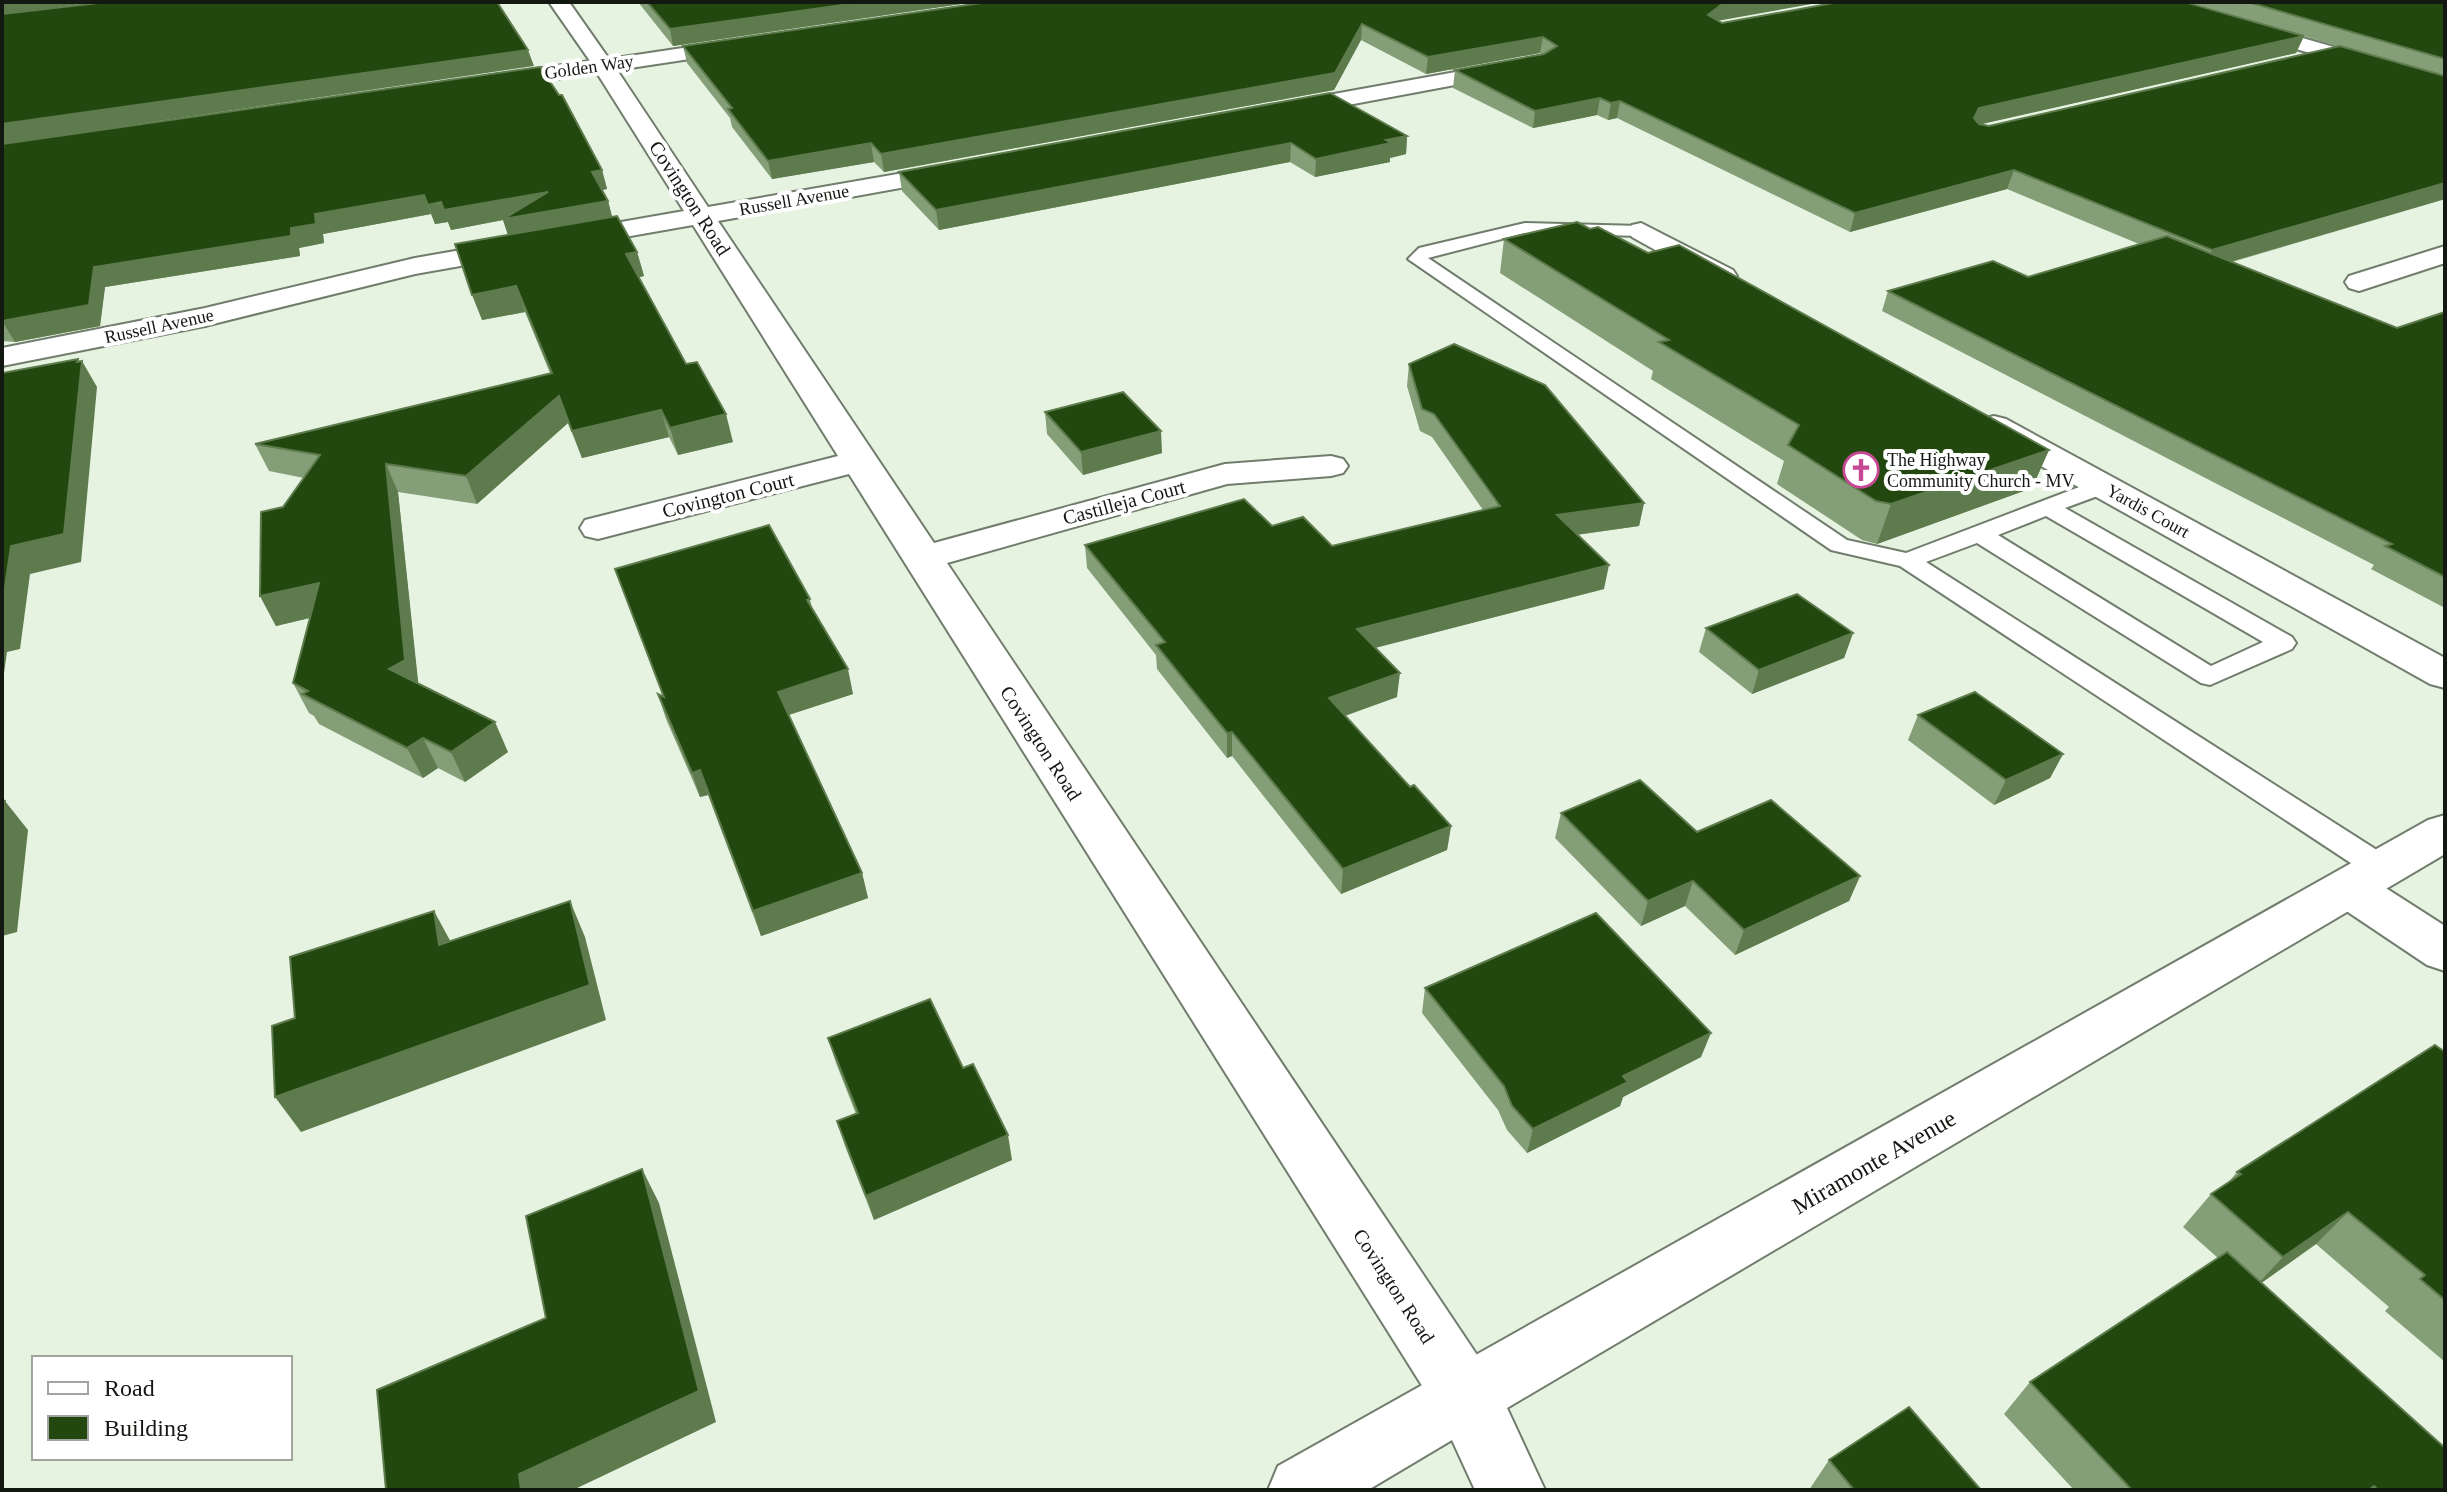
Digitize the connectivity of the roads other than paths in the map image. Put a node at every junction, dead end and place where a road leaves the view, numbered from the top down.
1 (559, 2) edge
2 (2157, 2) edge
3 (759, 42) edge
4 (2333, 53) junction
5 (1541, 62) edge
6 (2288, 64) edge
7 (603, 65) junction
8 (2445, 86) edge
9 (460, 87) edge
10 (1258, 115) edge
11 (991, 164) edge
12 (701, 216) junction
13 (1641, 231) joint
14 (2445, 254) edge
15 (2359, 282) dead end
16 (1753, 293) edge
17 (2, 357) edge
18 (1963, 409) edge
19 (858, 461) junction
20 (1331, 466) dead end
21 (2103, 486) junction
22 (2048, 508) junction
23 (598, 528) dead end
24 (1980, 534) junction
25 (921, 558) junction
26 (1908, 561) junction
27 (2445, 675) edge
28 (2445, 832) edge
29 (2366, 879) junction
30 (2445, 951) edge
31 (1466, 1396) junction
32 (1302, 1490) edge
33 (1511, 1490) edge

1 - 7 street, Covington Road
2 - 4 street
3 - 7 street, Golden Way
4 - 6 street
4 - 8 street
5 - 10 street
7 - 9 street, Golden Way
7 - 12 street, Covington Road
11 - 12 street, Russell Avenue
12 - 17 street, Russell Avenue
12 - 19 street, Covington Road
13 - 16 street
13 - 26 lane
14 - 15 street
18 - 21 street, Yardis Court
19 - 23 street, Covington Court
19 - 25 street, Covington Road
20 - 25 street, Castilleja Court
21 - 22 lane
21 - 27 street, Yardis Court
22 - 24 lane
22 - 24 lane
24 - 26 lane
25 - 31 street, Covington Road
26 - 29 lane
28 - 29 street, Miramonte Avenue
29 - 30 street
29 - 31 street, Miramonte Avenue
31 - 32 street, Miramonte Avenue
31 - 33 street, Covington Road

